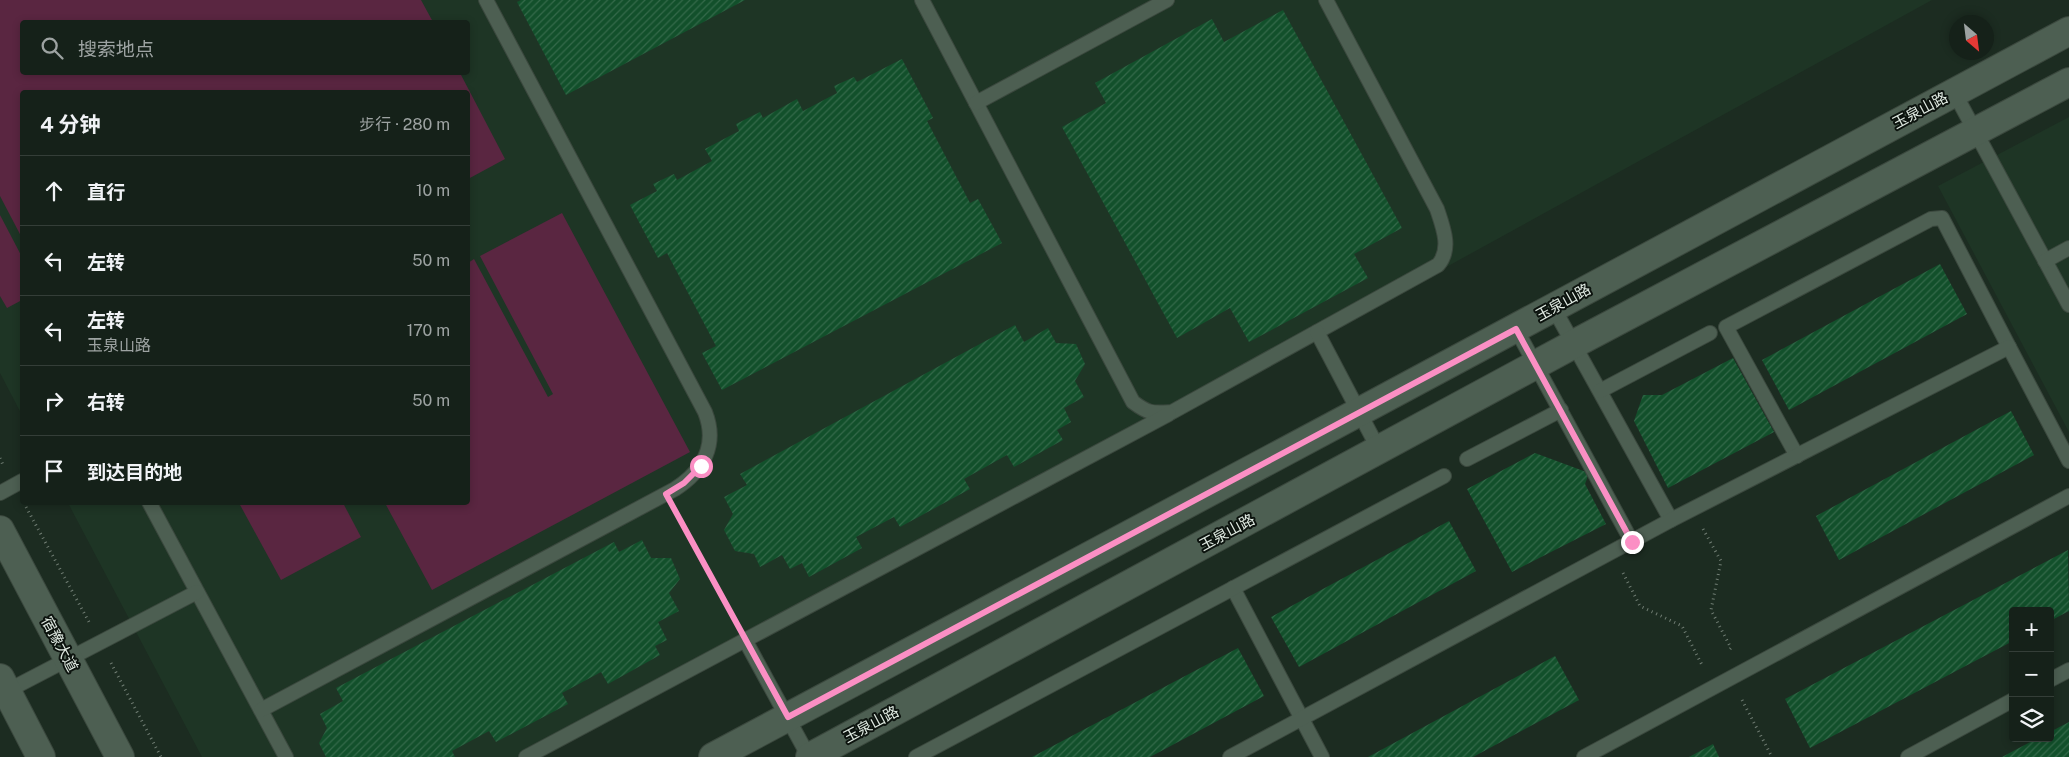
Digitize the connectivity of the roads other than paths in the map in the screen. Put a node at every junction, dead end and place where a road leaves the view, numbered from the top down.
1 (486, 0) edge
2 (922, 0) edge
3 (1167, 0) edge
4 (1326, 0) edge
5 (2069, 31) edge
6 (2069, 82) edge
7 (1954, 92) junction
8 (976, 103) junction
9 (1975, 132) junction
10 (2069, 248) edge
11 (2046, 261) junction
12 (2069, 305) edge
13 (1553, 307) junction
14 (1516, 329) junction
15 (1317, 332) junction
16 (1710, 332) dead end
17 (1574, 344) junction
18 (2009, 347) junction
19 (1536, 365) junction
20 (1600, 391) junction
21 (1561, 410) junction
22 (1172, 412) junction
23 (1359, 412) junction
24 (1379, 450) junction
25 (1797, 456) junction
26 (1468, 459) dead end
27 (2069, 461) edge
28 (1444, 476) dead end
29 (20, 482) edge
30 (0, 493) edge
31 (2069, 496) edge
32 (151, 505) edge
33 (1671, 520) junction
34 (0, 530) edge
35 (1632, 542) junction
36 (1233, 588) junction
37 (197, 592) junction
38 (745, 640) junction
39 (68, 659) junction
40 (2069, 670) edge
41 (2054, 678) edge
42 (3, 685) edge
43 (2009, 702) edge
44 (261, 710) junction
45 (788, 717) junction
46 (1302, 719) junction
47 (41, 757) edge
48 (120, 757) edge
49 (286, 757) edge
50 (526, 757) edge
51 (713, 757) edge
52 (810, 757) edge
53 (916, 757) edge
54 (1230, 757) edge
55 (1322, 757) edge
56 (1584, 757) edge
57 (1908, 757) edge

1 - 44 lane
2 - 8 lane
3 - 8 lane
4 - 15 lane
5 - 7 street, 玉泉山路
6 - 9 street, 玉泉山路
7 - 9 lane
7 - 13 street, 玉泉山路
8 - 22 lane
9 - 11 lane
9 - 17 street, 玉泉山路
10 - 11 lane
11 - 12 lane
13 - 14 street, 玉泉山路
13 - 17 lane
14 - 19 lane
14 - 23 street, 玉泉山路
15 - 22 lane
15 - 23 lane
16 - 20 lane
17 - 19 street, 玉泉山路
17 - 20 lane
18 - 25 lane
18 - 25 lane
18 - 27 lane
19 - 21 lane
19 - 24 street, 玉泉山路
20 - 33 lane
21 - 26 lane
21 - 35 lane
22 - 38 lane
23 - 24 lane
23 - 45 street, 玉泉山路
24 - 52 street, 玉泉山路
25 - 33 lane
28 - 36 lane
29 - 30 lane
31 - 56 lane
32 - 37 lane
33 - 35 lane
34 - 39 street, 宿豫大道
35 - 46 lane
36 - 46 lane
36 - 53 lane
37 - 39 lane
37 - 44 lane
38 - 45 lane
38 - 50 lane
39 - 42 lane
39 - 48 street, 宿豫大道
40 - 41 lane
42 - 47 street
43 - 57 lane
44 - 49 lane
45 - 51 street, 玉泉山路
45 - 52 lane
46 - 54 lane
46 - 55 lane

